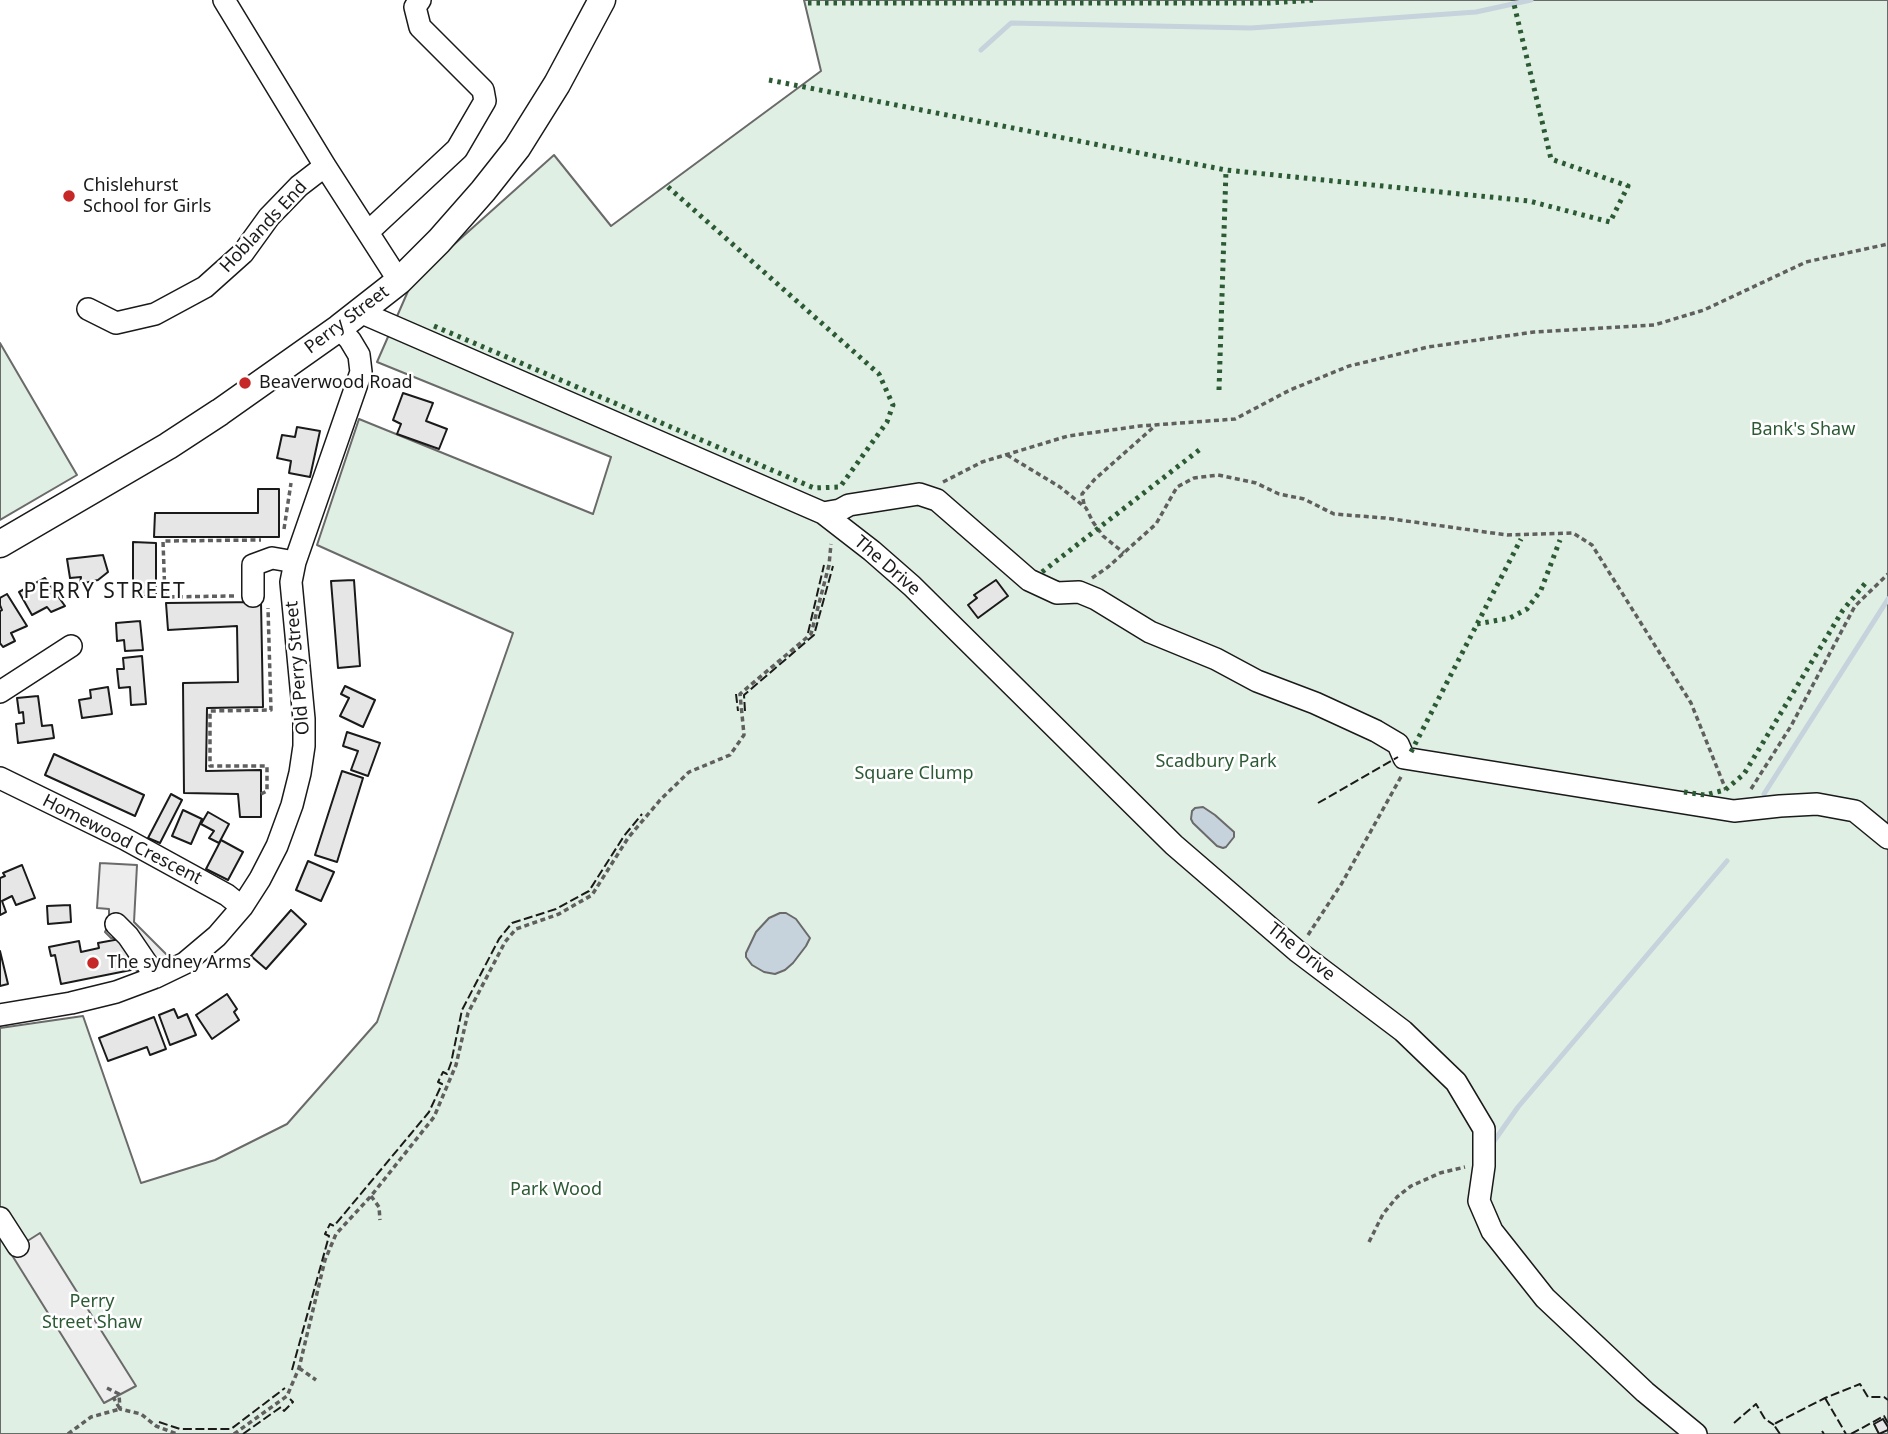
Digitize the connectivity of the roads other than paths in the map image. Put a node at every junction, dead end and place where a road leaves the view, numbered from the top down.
1 (224, 0) edge
2 (420, 0) edge
3 (594, 3) edge
4 (325, 166) junction
5 (368, 233) junction
6 (399, 281) junction
7 (88, 309) dead end
8 (360, 312) junction
9 (339, 328) junction
10 (826, 515) junction
11 (0, 544) edge
12 (295, 562) junction
13 (253, 596) road end
14 (71, 646) dead end
15 (0, 692) edge
16 (0, 778) edge
17 (1888, 838) edge
18 (242, 907) junction
19 (116, 923) dead end
20 (156, 977) junction
21 (0, 1014) edge
22 (0, 1218) edge
23 (18, 1246) dead end
24 (1696, 1434) edge

1 - 4 street
2 - 5 street
3 - 6 main road, Perry Street
4 - 5 street
4 - 7 street, Hoblands End
5 - 6 street
6 - 8 main road, Perry Street
8 - 9 main road, Perry Street
8 - 10 street, The Drive
9 - 11 main road, Perry Street
9 - 12 street, Old Perry Street
10 - 17 street
10 - 24 street, The Drive
12 - 13 street
12 - 18 street, Old Perry Street
14 - 15 street
16 - 18 street, Homewood Crescent
18 - 20 street, Old Perry Street
19 - 20 street
20 - 21 street, Old Perry Street
22 - 23 street

